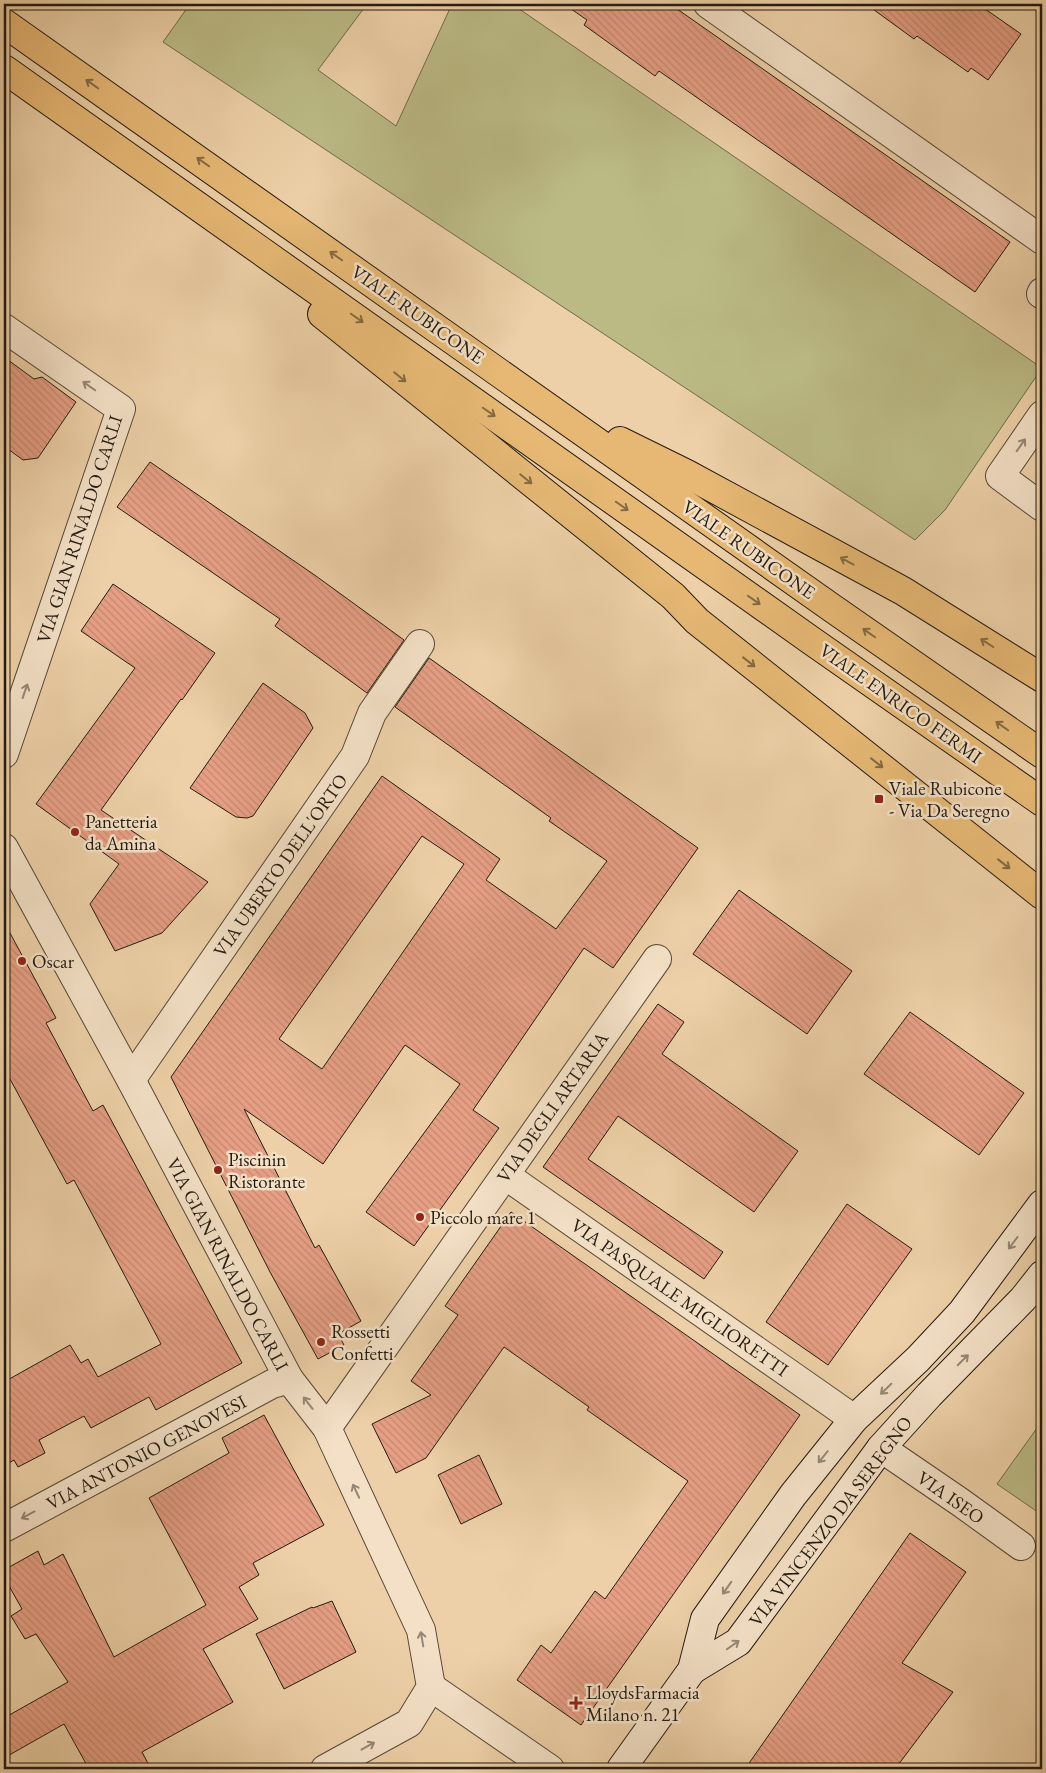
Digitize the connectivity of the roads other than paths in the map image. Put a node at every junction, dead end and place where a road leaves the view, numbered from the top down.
1 (708, 4) edge
2 (4, 22) edge
3 (4, 69) edge
4 (103, 138) junction
5 (1042, 240) edge
6 (4, 328) edge
7 (547, 406) junction
8 (1042, 414) edge
9 (1042, 507) edge
10 (832, 608) joint
11 (809, 639) joint
12 (420, 644) dead end
13 (1042, 678) edge
14 (4, 754) edge
15 (1042, 754) edge
16 (1042, 802) edge
17 (4, 848) edge
18 (1042, 895) edge
19 (657, 959) dead end
20 (131, 1080) junction
21 (505, 1175) junction
22 (1042, 1204) edge
23 (1042, 1275) edge
24 (289, 1379) junction
25 (854, 1419) junction
26 (327, 1428) junction
27 (880, 1448) junction
28 (4, 1528) edge
29 (1021, 1546) dead end
30 (692, 1670) junction
31 (431, 1688) junction
32 (325, 1769) edge
33 (550, 1769) edge
34 (620, 1769) edge

1 - 5 street
7 -> 2 highway, VIALE RUBICONE
3 - 4 highway, VIALE RUBICONE
4 -> 11 highway, VIALE RUBICONE
4 -> 18 highway
14 -> 6 street, VIA GIAN RINALDO CARLI
7 - 10 highway, VIALE RUBICONE
13 -> 7 highway
9 -> 8 street
15 -> 10 highway, VIALE ENRICO FERMI
11 - 16 highway, VIALE ENRICO FERMI
12 - 20 street, VIA UBERTO DELL'ORTO
17 - 20 street, VIA GIAN RINALDO CARLI
19 - 21 street, VIA DEGLI ARTARIA
20 - 24 street, VIA GIAN RINALDO CARLI
21 - 25 street, VIA PASQUALE MIGLIORETTI
21 - 26 street, VIA DEGLI ARTARIA
22 -> 25 street, VIA VINCENZO DA SEREGNO
27 -> 23 street, VIA VINCENZO DA SEREGNO
26 -> 24 street, VIA GIAN RINALDO CARLI
24 -> 28 street, VIA ANTONIO GENOVESI
25 -> 30 street, VIA VINCENZO DA SEREGNO
31 -> 26 street, VIA GIAN RINALDO CARLI
27 - 29 street, VIA ISEO
30 -> 27 street, VIA VINCENZO DA SEREGNO
30 - 34 street, VIA VINCENZO DA SEREGNO
32 -> 31 street
31 - 33 street

